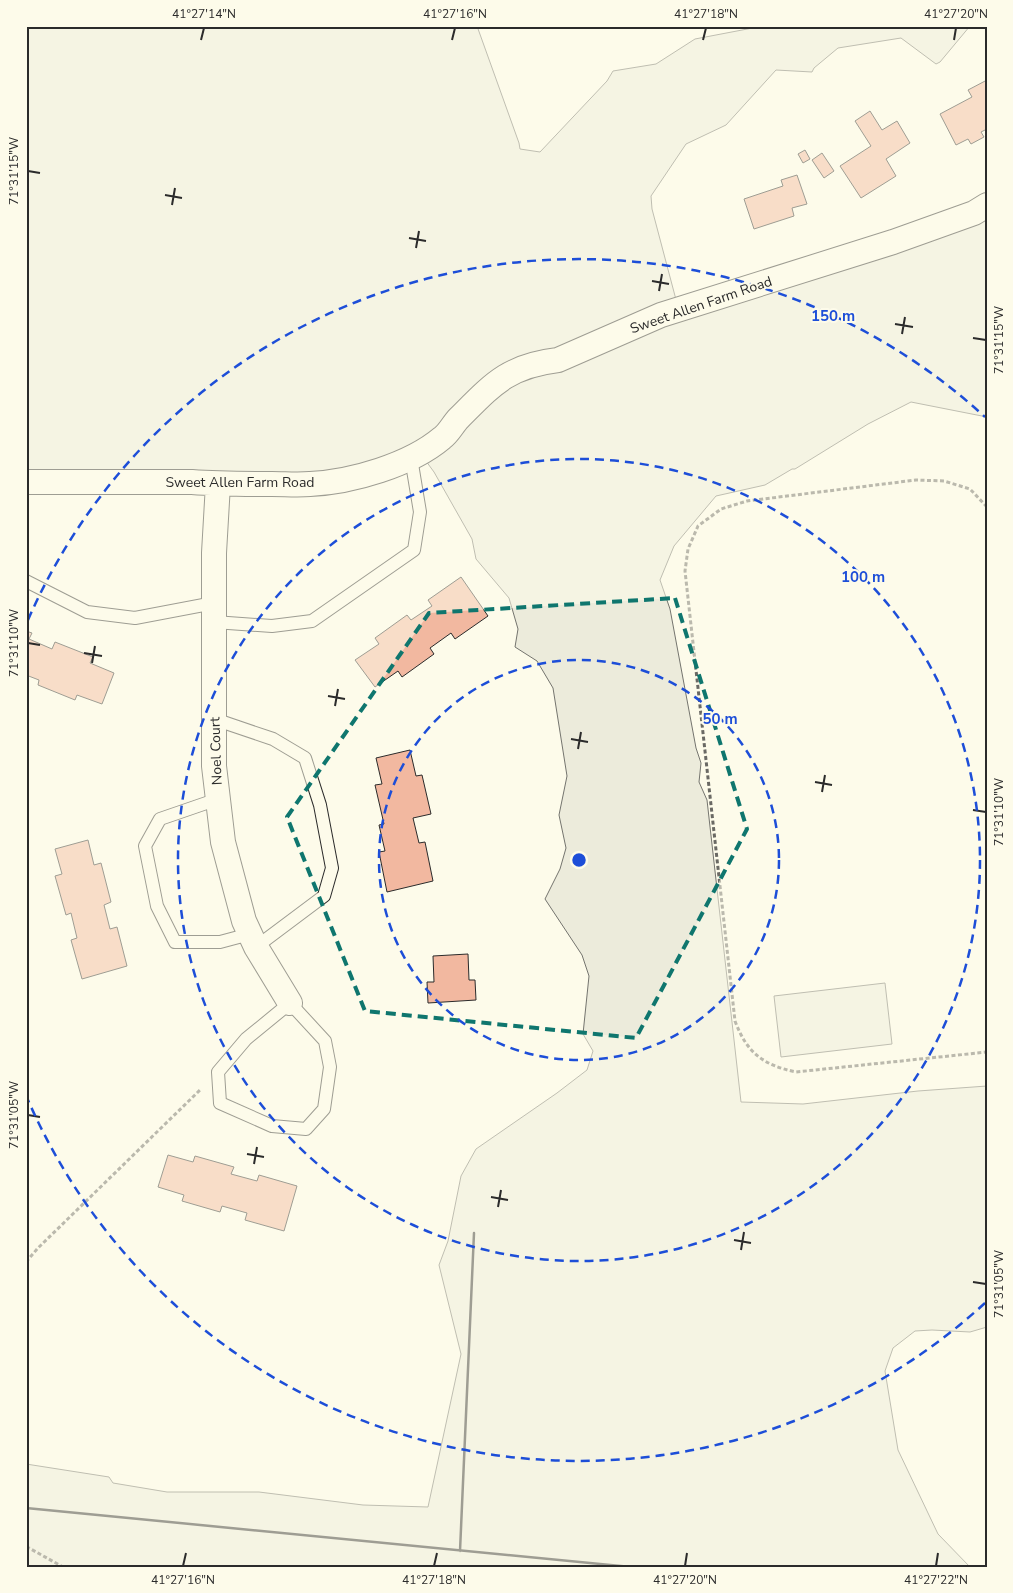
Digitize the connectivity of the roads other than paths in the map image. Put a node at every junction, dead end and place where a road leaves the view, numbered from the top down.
1 (987, 205) edge
2 (411, 458) junction
3 (26, 482) edge
4 (218, 484) junction
5 (26, 581) edge
6 (214, 612) junction
7 (214, 719) junction
8 (218, 800) junction
9 (253, 941) junction
10 (290, 1003) junction

1 - 2 street, Sweet Allen Farm Road
2 - 4 street, Sweet Allen Farm Road
2 - 6 lane
3 - 4 street, Sweet Allen Farm Road
4 - 6 street, Noel Court
5 - 6 lane
6 - 7 street, Noel Court
7 - 8 street, Noel Court
7 - 9 lane
8 - 9 street, Noel Court
8 - 9 lane
9 - 10 street, Noel Court
10 - 10 lane

